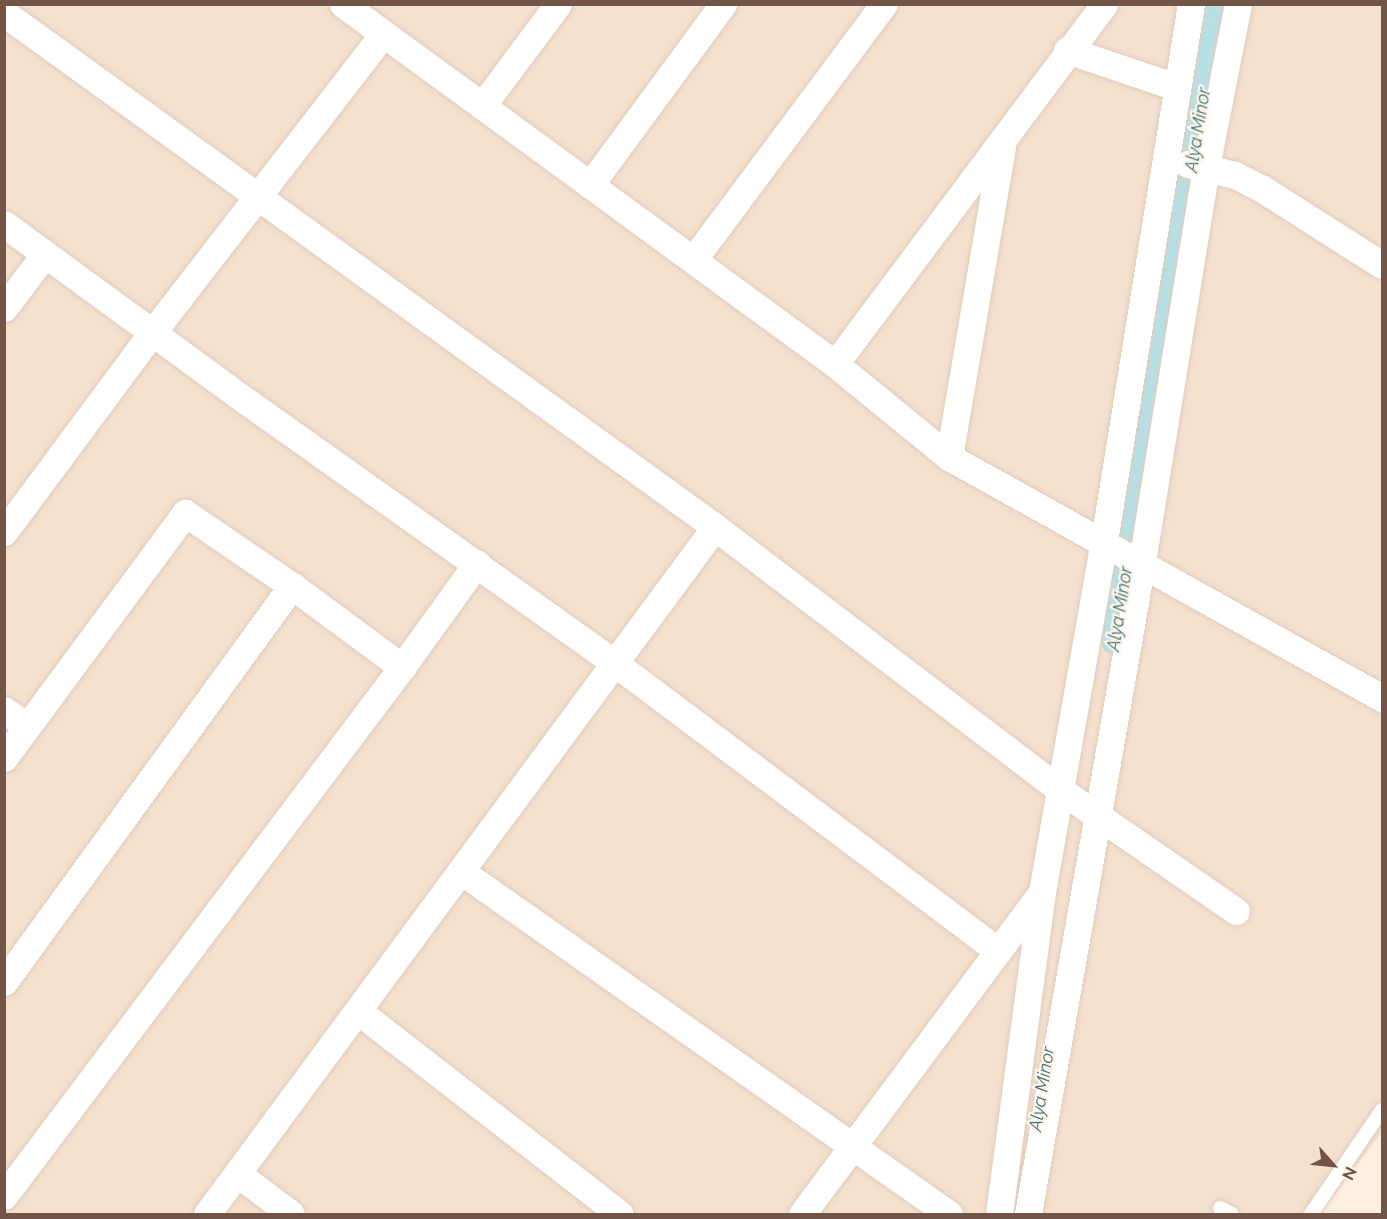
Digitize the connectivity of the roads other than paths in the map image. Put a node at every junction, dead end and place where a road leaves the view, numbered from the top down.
1 (343, 4) edge
2 (558, 4) edge
3 (723, 4) edge
4 (884, 4) edge
5 (1104, 4) edge
6 (1191, 4) edge
7 (1238, 4) edge
8 (4, 13) edge
9 (382, 35) junction
10 (1067, 50) junction
11 (1176, 87) junction
12 (482, 106) junction
13 (1003, 142) junction
14 (1186, 164) junction
15 (590, 185) junction
16 (259, 195) junction
17 (4, 224) edge
18 (45, 254) junction
19 (693, 260) junction
20 (1383, 265) edge
21 (4, 308) edge
22 (152, 333) junction
23 (835, 364) junction
24 (950, 457) junction
25 (715, 527) junction
26 (4, 532) edge
27 (1104, 541) junction
28 (477, 562) junction
29 (1142, 562) junction
30 (292, 586) junction
31 (616, 664) junction
32 (402, 667) junction
33 (1383, 698) edge
34 (4, 710) edge
35 (27, 726) junction
36 (4, 758) edge
37 (1059, 789) junction
38 (1097, 816) junction
39 (462, 872) junction
40 (1042, 892) junction
41 (1236, 911) dead end
42 (998, 951) junction
43 (4, 982) edge
44 (358, 1011) junction
45 (1383, 1110) edge
46 (854, 1148) junction
47 (237, 1174) junction
48 (4, 1196) edge
49 (207, 1215) edge
50 (291, 1215) edge
51 (620, 1215) edge
52 (802, 1215) edge
53 (949, 1215) edge
54 (999, 1215) edge
55 (1028, 1215) edge
56 (1311, 1215) edge

1 - 9 street
2 - 12 street
3 - 15 street
4 - 19 street
5 - 10 street
6 - 11 street
7 - 14 street
8 - 16 street
9 - 12 street
9 - 16 street
10 - 11 street
10 - 13 street
11 - 14 street
12 - 15 street
13 - 23 street
13 - 24 street
14 - 20 street
14 - 27 street
14 - 29 street
15 - 19 street
16 - 22 street
16 - 25 street
17 - 18 street
18 - 21 street
18 - 22 street
19 - 23 street
22 - 26 street
22 - 28 street
23 - 24 street
24 - 27 street
25 - 31 street
25 - 37 street
27 - 29 street
27 - 37 street
28 - 31 street
28 - 32 street
29 - 33 street
29 - 38 street
30 - 32 street
30 - 35 street
30 - 43 street
31 - 39 street
31 - 42 street
32 - 48 street
34 - 35 street
35 - 36 street
37 - 38 street
37 - 40 street
38 - 41 street
38 - 55 street
39 - 44 street
39 - 46 street
40 - 42 street
40 - 54 street
42 - 46 street
44 - 47 street
44 - 51 street
45 - 56 lane
46 - 52 street
46 - 53 street
47 - 49 street
47 - 50 street

